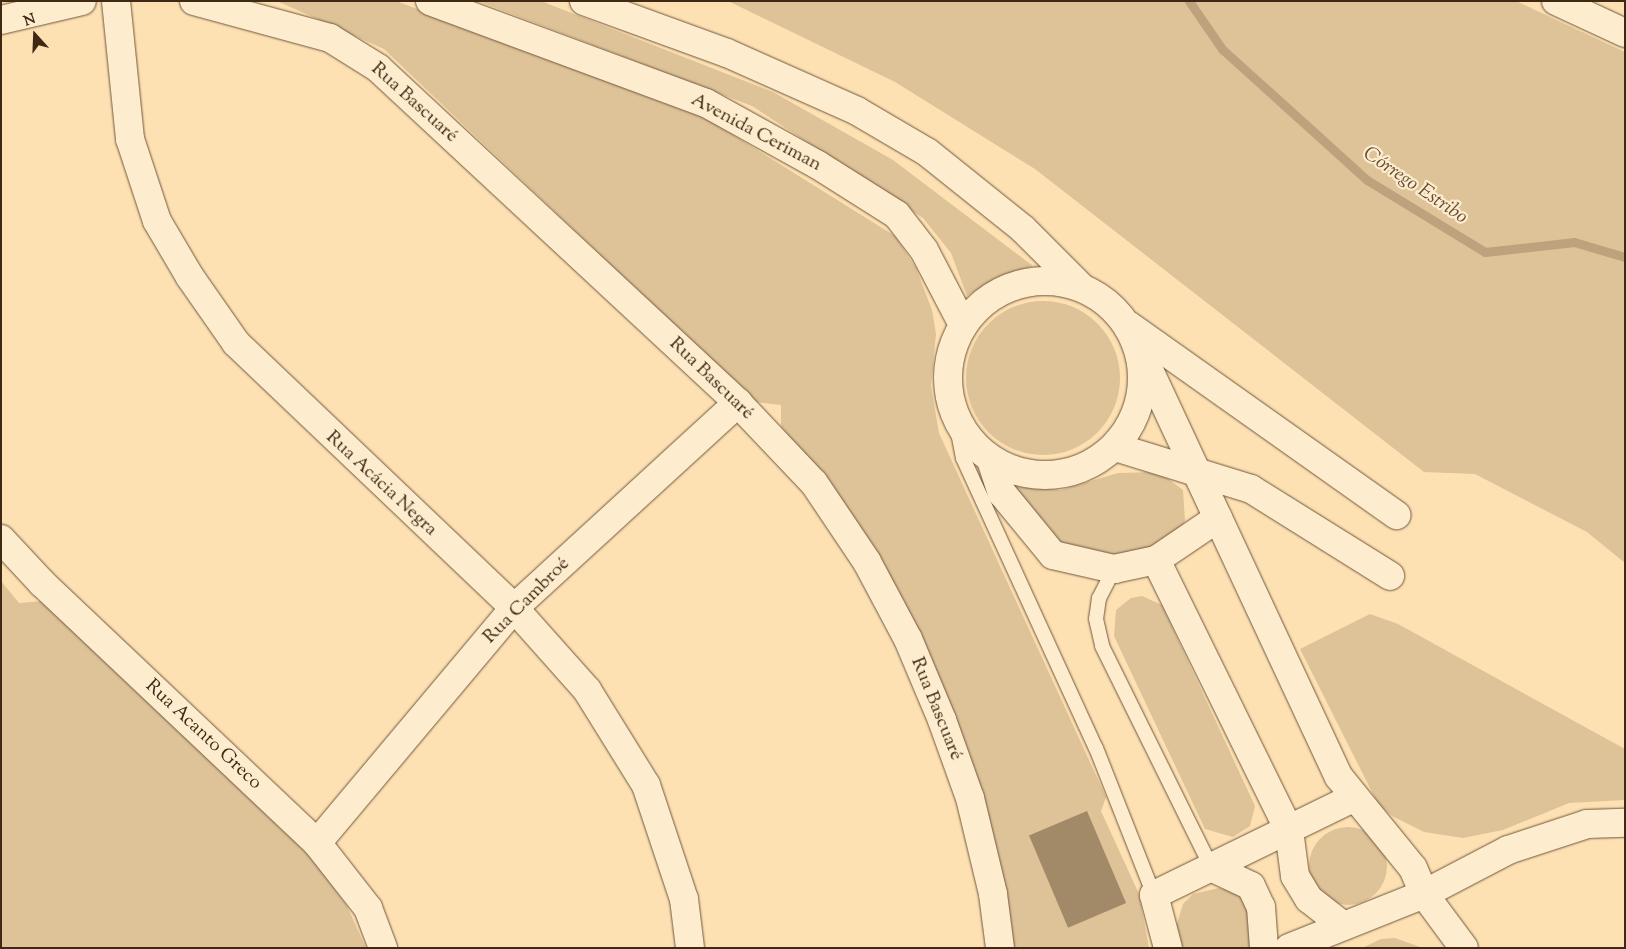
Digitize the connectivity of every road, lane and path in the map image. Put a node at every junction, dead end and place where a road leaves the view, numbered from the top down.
1 (82, 1) edge
2 (116, 1) edge
3 (194, 1) edge
4 (430, 1) edge
5 (584, 1) edge
6 (1556, 1) edge
7 (1, 20) edge
8 (1625, 33) edge
9 (1082, 288) junction
10 (963, 325) junction
11 (1130, 332) junction
12 (738, 403) junction
13 (955, 417) junction
14 (1115, 447) junction
15 (991, 460) junction
16 (1196, 472) junction
17 (1396, 515) dead end
18 (1218, 518) junction
19 (1, 539) edge
20 (1156, 560) junction
21 (1114, 569) junction
22 (1390, 576) dead end
23 (514, 608) junction
24 (1353, 798) junction
25 (1625, 822) edge
26 (1289, 830) junction
27 (317, 843) junction
28 (1211, 867) junction
29 (1424, 894) junction
30 (1154, 895) junction
31 (1341, 924) junction
32 (383, 948) edge
33 (690, 948) edge
34 (1000, 948) edge
35 (1168, 948) edge
36 (1264, 948) edge
37 (1289, 948) edge
38 (1464, 948) edge

1 - 7 street
2 - 23 street, Rua Acácia Negra
3 - 12 street, Rua Bascuaré
4 - 10 street, Avenida Ceriman
5 - 9 street
6 - 8 street
9 - 10 street
9 - 11 street
10 - 13 street
11 - 14 street
11 - 16 street
11 - 17 street
12 - 23 street, Rua Cambroé
12 - 34 street, Rua Bascuaré
13 - 15 street
13 - 30 lane
14 - 15 street
14 - 16 street
15 - 21 street
16 - 18 street
16 - 22 street
18 - 20 street
18 - 24 street
19 - 27 street, Rua Acanto Greco
20 - 21 street
20 - 26 street
21 - 28 lane
23 - 27 street, Rua Cambroé
23 - 33 street, Rua Acácia Negra
24 - 26 street
24 - 29 street
25 - 29 street
26 - 28 street
26 - 31 street
27 - 32 street, Rua Acanto Greco
28 - 30 street
28 - 36 street
29 - 31 street
29 - 38 street
30 - 35 street
31 - 37 street

